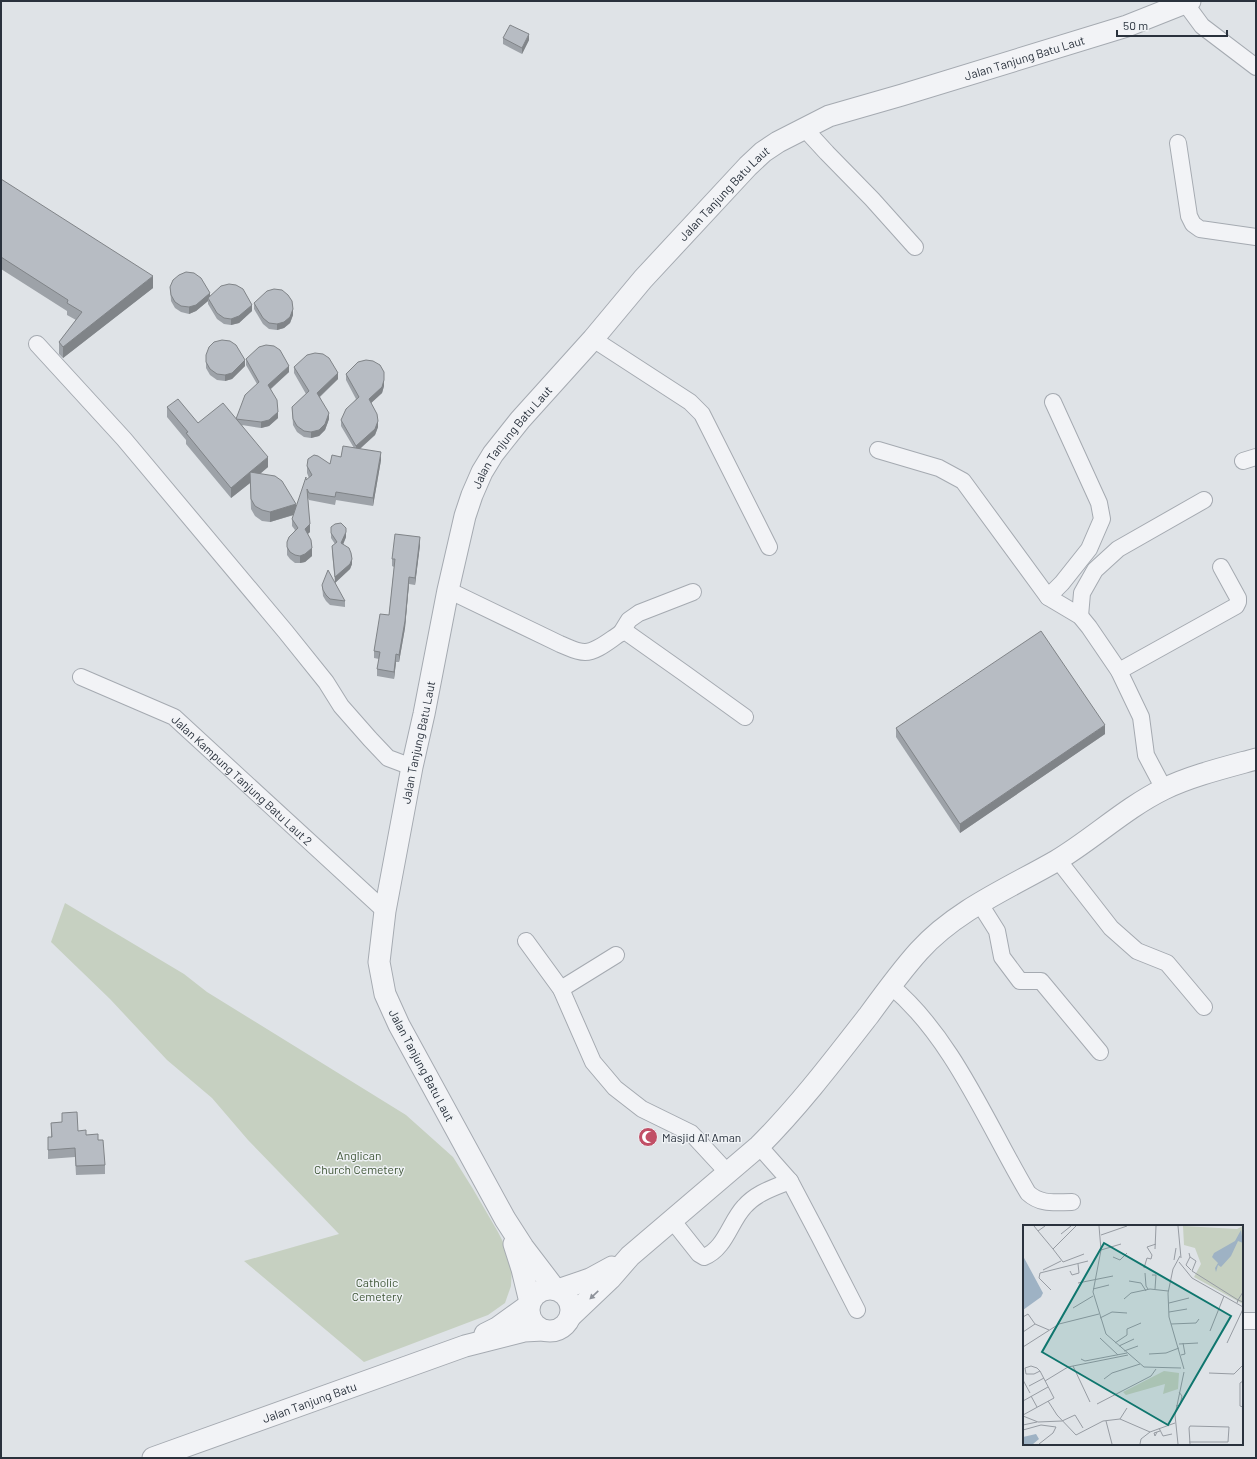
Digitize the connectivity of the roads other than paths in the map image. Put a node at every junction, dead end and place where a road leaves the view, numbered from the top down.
1 (1187, 2) edge
2 (1256, 67) edge
3 (804, 128) junction
4 (1178, 143) dead end
5 (1256, 237) edge
6 (915, 247) dead end
7 (593, 340) junction
8 (37, 344) dead end
9 (1053, 402) dead end
10 (878, 450) dead end
11 (1204, 500) dead end
12 (769, 547) dead end
13 (1221, 567) dead end
14 (448, 590) junction
15 (693, 592) dead end
16 (1048, 597) junction
17 (1080, 616) junction
18 (621, 633) junction
19 (1119, 671) junction
20 (81, 677) dead end
21 (745, 717) dead end
22 (1256, 759) edge
23 (412, 767) junction
24 (1164, 789) junction
25 (1058, 860) junction
26 (980, 904) junction
27 (385, 911) junction
28 (526, 941) dead end
29 (616, 955) dead end
30 (890, 986) junction
31 (561, 989) junction
32 (1204, 1007) dead end
33 (1100, 1052) dead end
34 (759, 1146) junction
35 (728, 1173) junction
36 (790, 1181) junction
37 (1072, 1202) dead end
38 (505, 1219) junction
39 (672, 1220) junction
40 (630, 1256) junction
41 (556, 1290) junction
42 (530, 1304) junction
43 (857, 1310) dead end
44 (570, 1317) junction
45 (1243, 1321) edge
46 (1256, 1321) edge
47 (543, 1330) junction
48 (465, 1346) junction
49 (153, 1458) edge

1 - 2 street
1 - 3 street, Jalan Tanjung Batu Laut
3 - 6 street
3 - 7 street, Jalan Tanjung Batu Laut
4 - 5 street
7 - 12 street
7 - 14 street, Jalan Tanjung Batu Laut
8 - 23 street
9 - 16 street
10 - 16 street
11 - 17 street
13 - 19 street
14 - 18 street
14 - 23 street, Jalan Tanjung Batu Laut
15 - 18 street
16 - 17 street
17 - 19 street
18 - 21 street
19 - 24 street
20 - 27 street, Jalan Kampung Tanjung Batu Laut 2
22 - 24 street
23 - 27 street, Jalan Tanjung Batu Laut
24 - 25 street
25 - 26 street
25 - 32 street
26 - 30 street
26 - 33 street
27 - 38 street, Jalan Tanjung Batu Laut
28 - 31 street
29 - 31 street
30 - 34 street
30 - 37 street
31 - 35 street
34 - 35 street
34 - 36 street
35 - 39 street
36 - 39 street
36 - 43 street
38 - 41 street, Jalan Tanjung Batu Laut
38 - 42 street, Jalan Tanjung Batu Laut
39 - 40 street
40 - 41 street
40 -> 44 street
41 - 42 street
41 - 44 street
42 - 47 street
42 - 48 street, Jalan Tanjung Batu
44 - 47 street
45 - 46 street
47 - 48 street, Jalan Tanjung Batu
48 - 49 street, Jalan Tanjung Batu

